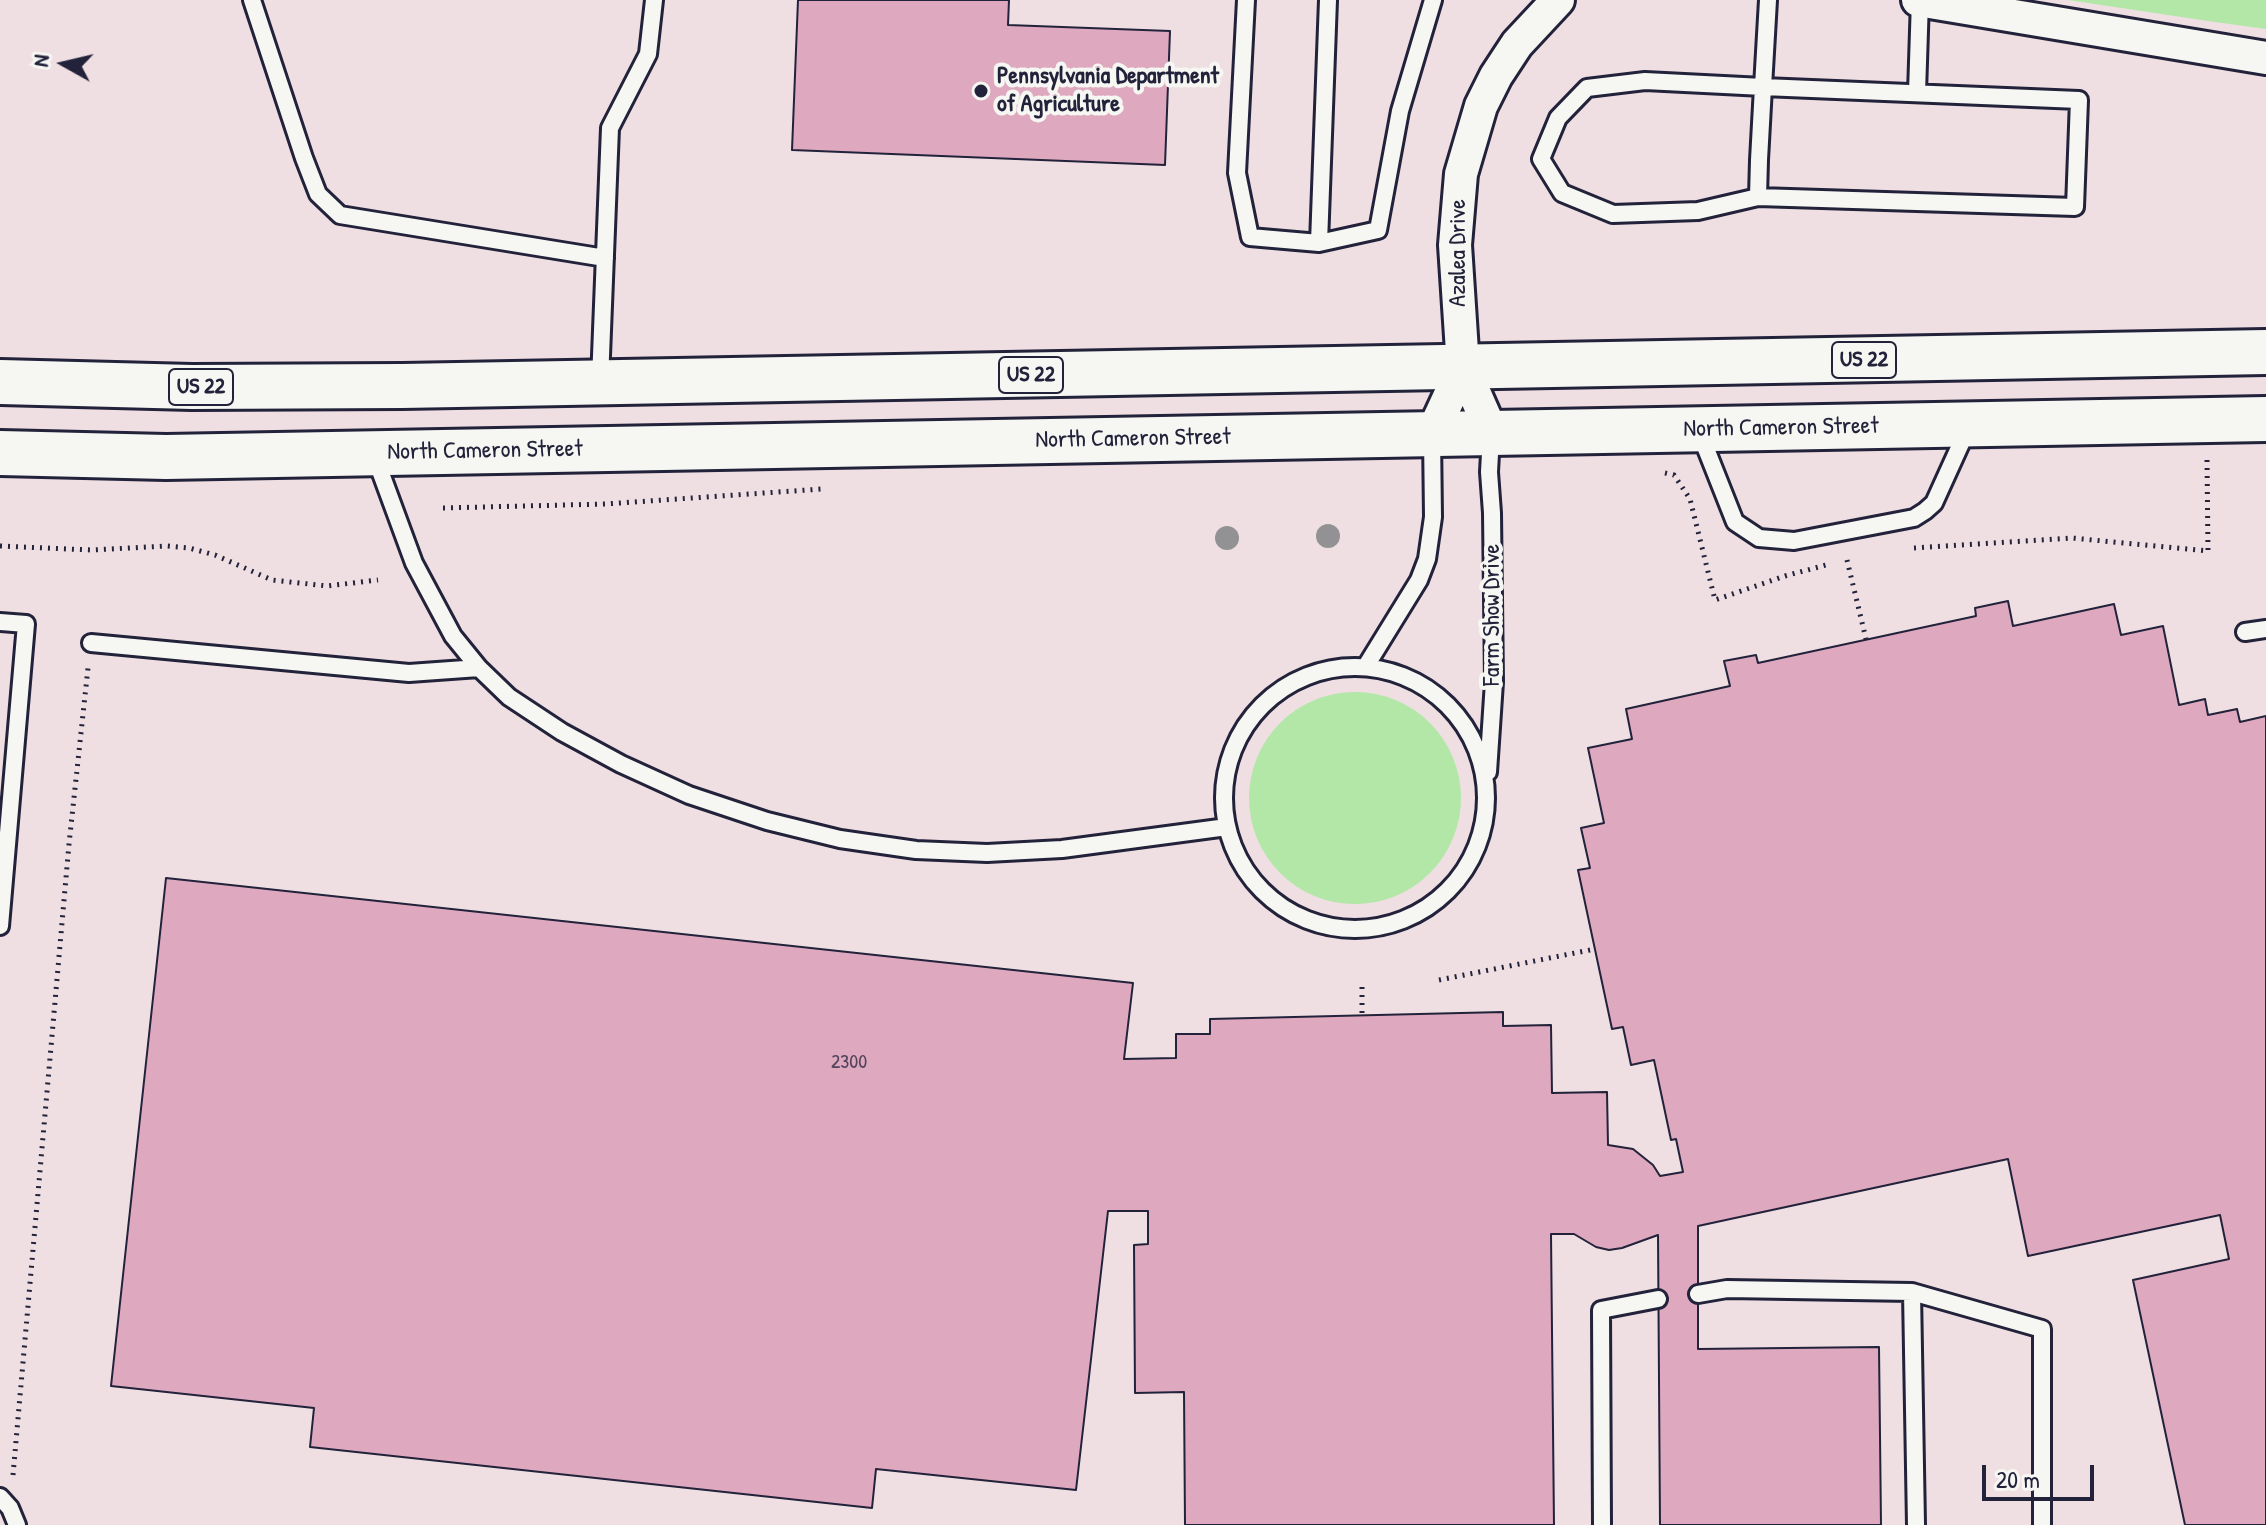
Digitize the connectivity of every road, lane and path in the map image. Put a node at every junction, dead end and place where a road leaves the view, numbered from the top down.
1 (252, 0) edge
2 (654, 0) edge
3 (1246, 0) edge
4 (1328, 0) edge
5 (1433, 0) edge
6 (1558, 0) edge
7 (1768, 0) edge
8 (1920, 0) edge
9 (2266, 58) edge
10 (1763, 87) junction
11 (1917, 93) junction
12 (1758, 197) junction
13 (1319, 243) junction
14 (605, 258) junction
15 (2266, 352) edge
16 (1463, 367) junction
17 (0, 382) edge
18 (600, 382) junction
19 (2266, 419) edge
20 (1970, 424) junction
21 (1698, 429) junction
22 (1492, 433) junction
23 (1432, 434) junction
24 (2206, 447) dead end
25 (0, 453) edge
26 (374, 453) junction
27 (1654, 469) dead end
28 (824, 489) dead end
29 (443, 508) dead end
30 (0, 546) edge
31 (1905, 549) dead end
32 (1861, 557) dead end
33 (1847, 560) junction
34 (378, 580) dead end
35 (0, 622) edge
36 (2266, 629) edge
37 (2245, 632) dead end
38 (1866, 639) dead end
39 (91, 643) joint
40 (1366, 666) junction
41 (479, 668) junction
42 (1487, 797) junction
43 (1227, 827) junction
44 (0, 926) edge
45 (1595, 949) dead end
46 (1439, 980) dead end
47 (1362, 987) dead end
48 (1362, 1015) dead end
49 (1912, 1292) junction
50 (1698, 1294) dead end
51 (1658, 1299) dead end
52 (5, 1502) edge
53 (17, 1525) edge
54 (1602, 1525) edge
55 (1916, 1525) edge
56 (2042, 1525) edge

1 - 14 lane
2 - 14 lane
3 - 13 lane
4 - 13 lane
5 - 13 lane
6 - 16 street, Azalea Drive
7 - 10 lane
8 - 9 street
8 - 11 lane
10 - 11 lane
10 - 12 lane
10 - 12 lane
11 - 12 lane
14 - 18 lane
15 - 16 highway, US 22
16 - 18 highway, US 22
16 - 22 street, Azalea Drive
16 - 23 street
17 - 18 highway, US 22
19 - 20 highway, North Cameron Street
20 - 21 highway, North Cameron Street
20 - 21 lane
21 - 22 highway, North Cameron Street
22 - 23 highway, North Cameron Street
22 - 42 lane, Farm Show Drive
23 - 26 highway, North Cameron Street
23 - 40 lane
24 - 31 path
25 - 26 highway, North Cameron Street
26 - 41 lane
27 - 33 path
28 - 29 path
30 - 34 path
32 - 33 path
33 - 38 path
35 - 44 lane
36 - 37 lane
39 - 41 lane
39 - 52 path
40 - 42 lane
40 - 43 lane
41 - 43 lane
42 - 43 lane
45 - 46 path
47 - 48 path
49 - 50 lane
49 - 55 lane
49 - 56 lane
51 - 54 lane
52 - 53 lane

